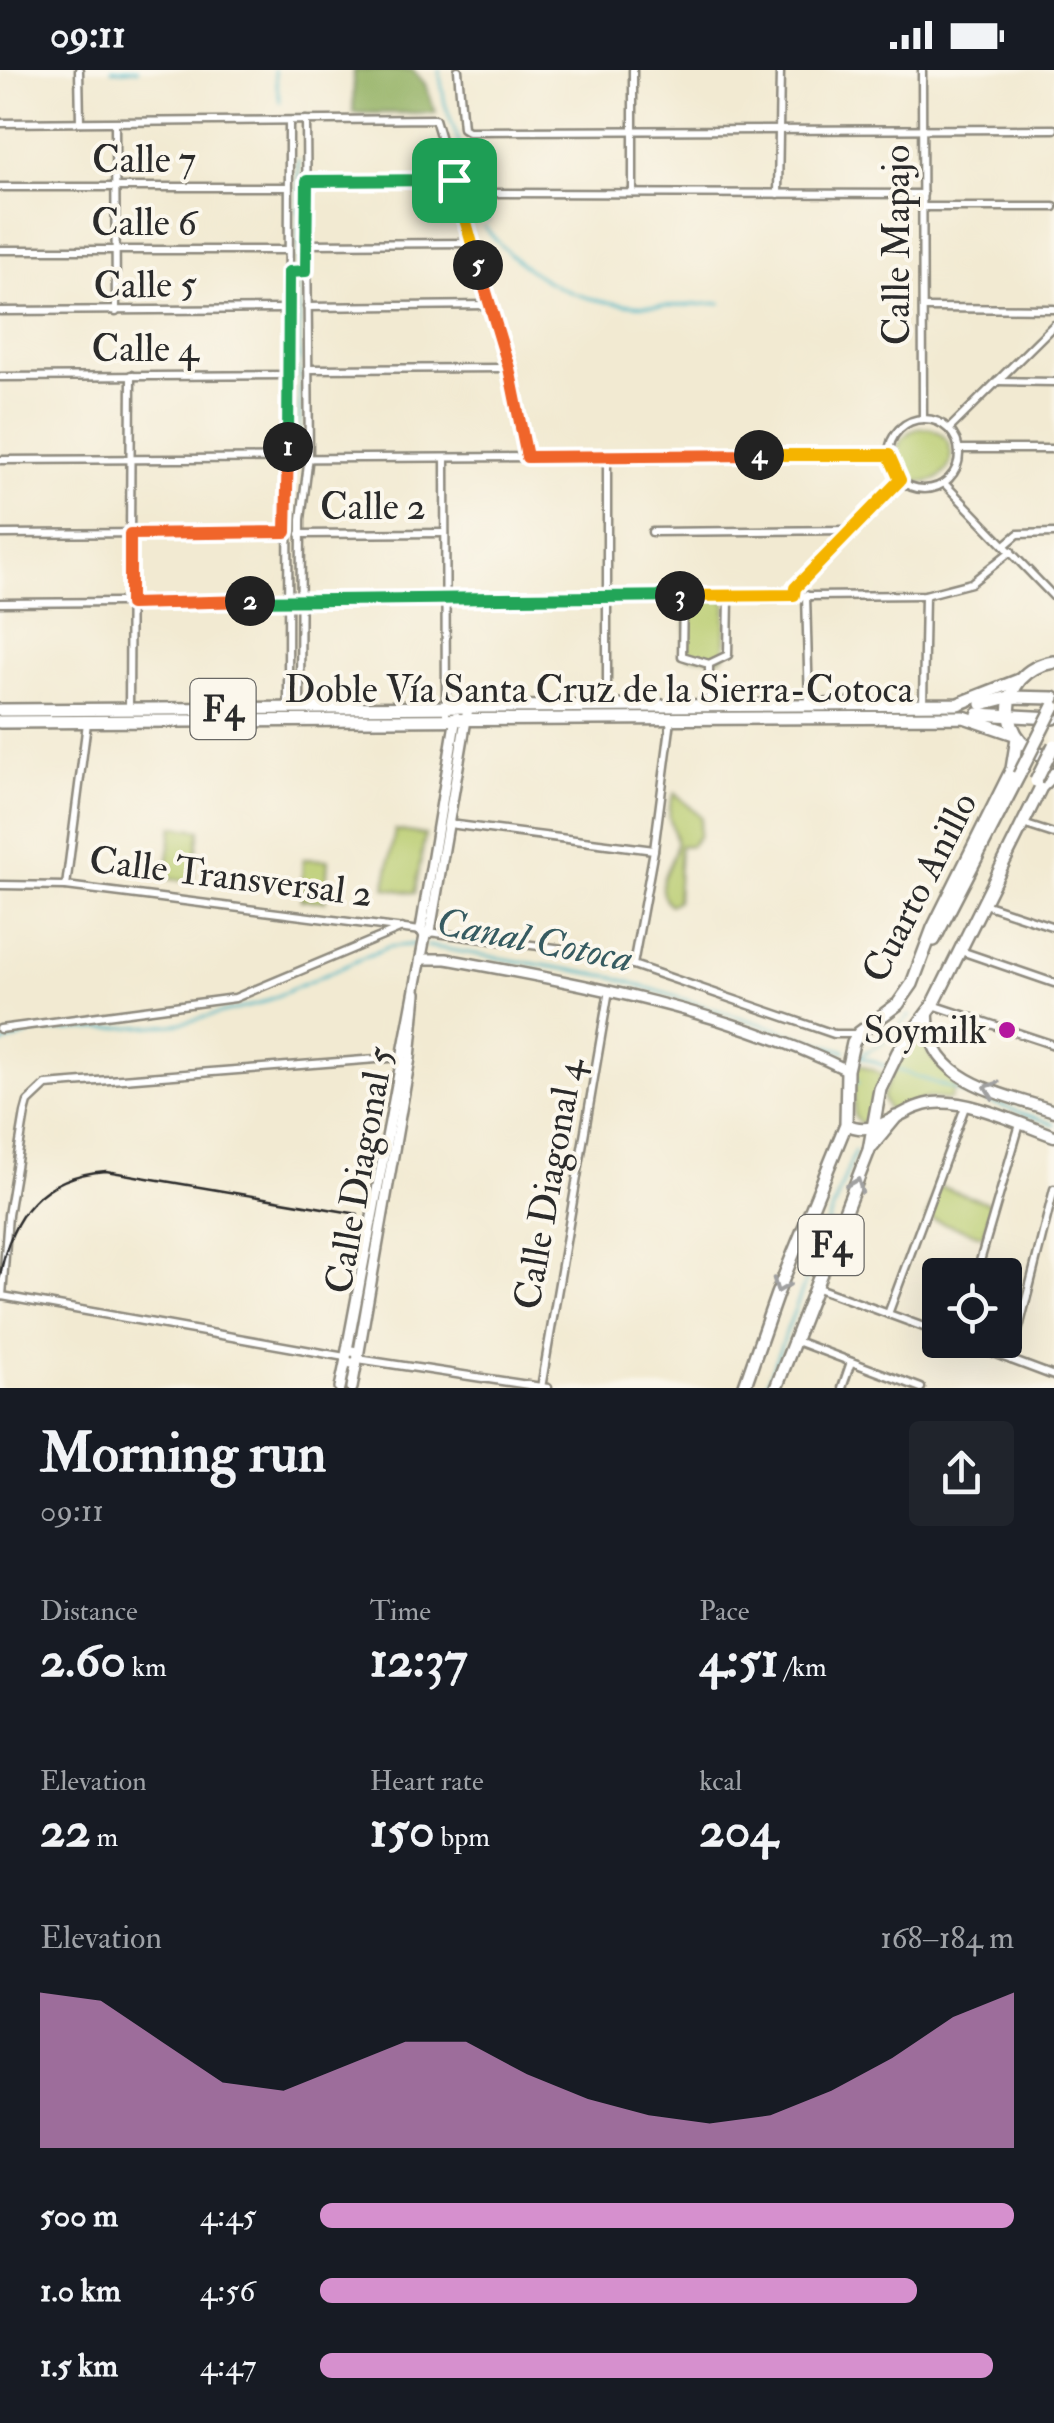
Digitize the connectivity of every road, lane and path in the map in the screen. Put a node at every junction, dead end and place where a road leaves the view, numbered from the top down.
1 (79, 70) edge
2 (458, 70) edge
3 (633, 70) edge
4 (780, 70) edge
5 (922, 70) edge
6 (306, 120) junction
7 (289, 121) junction
8 (80, 122) junction
9 (114, 122) junction
10 (0, 123) edge
11 (922, 128) junction
12 (1054, 129) edge
13 (779, 130) junction
14 (633, 132) junction
15 (454, 180) junction
16 (307, 181) junction
17 (288, 186) junction
18 (0, 187) edge
19 (117, 187) junction
20 (494, 193) dead end
21 (633, 193) junction
22 (778, 194) junction
23 (923, 194) junction
24 (925, 207) junction
25 (1054, 207) edge
26 (472, 243) junction
27 (306, 244) junction
28 (115, 249) junction
29 (0, 250) edge
30 (288, 250) junction
31 (306, 271) junction
32 (289, 272) junction
33 (490, 305) junction
34 (308, 307) junction
35 (925, 308) junction
36 (290, 309) junction
37 (1054, 309) edge
38 (0, 311) edge
39 (116, 312) junction
40 (1054, 325) edge
41 (509, 368) junction
42 (308, 369) junction
43 (130, 375) junction
44 (291, 375) junction
45 (0, 377) edge
46 (997, 382) junction
47 (1054, 382) edge
48 (923, 419) junction
49 (949, 430) junction
50 (958, 449) junction
51 (1054, 449) edge
52 (607, 455) junction
53 (889, 455) junction
54 (308, 456) junction
55 (287, 457) junction
56 (527, 457) junction
57 (445, 458) junction
58 (131, 459) junction
59 (0, 460) edge
60 (900, 480) junction
61 (944, 483) junction
62 (850, 530) junction
63 (286, 532) junction
64 (652, 532) dead end
65 (446, 533) junction
66 (1054, 533) edge
67 (0, 534) edge
68 (130, 534) junction
69 (300, 534) junction
70 (1008, 548) junction
71 (794, 595) junction
72 (806, 595) junction
73 (925, 595) junction
74 (684, 596) junction
75 (729, 596) junction
76 (605, 597) junction
77 (1054, 597) edge
78 (444, 599) junction
79 (287, 600) junction
80 (300, 600) junction
81 (0, 603) edge
82 (130, 604) junction
83 (1054, 662) edge
84 (709, 664) junction
85 (1019, 680) junction
86 (1009, 698) junction
87 (1054, 698) edge
88 (923, 705) junction
89 (809, 706) junction
90 (1054, 706) edge
91 (607, 707) junction
92 (294, 709) junction
93 (0, 710) edge
94 (129, 710) junction
95 (961, 711) junction
96 (710, 712) junction
97 (457, 714) junction
98 (1008, 715) junction
99 (671, 718) junction
100 (1054, 718) edge
101 (0, 722) edge
102 (87, 722) junction
103 (1016, 736) junction
104 (1054, 744) edge
105 (1054, 758) edge
106 (1016, 772) junction
107 (1054, 774) edge
108 (1038, 784) junction
109 (448, 824) junction
110 (1023, 824) junction
111 (1054, 834) edge
112 (654, 850) junction
113 (0, 884) edge
114 (66, 886) junction
115 (984, 904) junction
116 (403, 927) junction
117 (1054, 927) edge
118 (425, 933) junction
119 (960, 951) junction
120 (422, 955) junction
121 (633, 966) junction
122 (948, 971) junction
123 (1054, 983) edge
124 (609, 989) junction
125 (930, 1009) junction
126 (0, 1029) edge
127 (856, 1038) junction
128 (1054, 1045) edge
129 (405, 1058) junction
130 (848, 1065) junction
131 (965, 1107) junction
132 (1054, 1111) edge
133 (896, 1117) junction
134 (846, 1124) junction
135 (1020, 1124) junction
136 (872, 1128) junction
137 (1054, 1136) edge
138 (870, 1150) junction
139 (1054, 1189) edge
140 (981, 1258) edge
141 (813, 1286) junction
142 (1, 1296) edge
143 (888, 1314) junction
144 (922, 1326) edge
145 (793, 1340) junction
146 (352, 1358) junction
147 (1006, 1358) edge
148 (1011, 1360) junction
149 (851, 1362) junction
150 (1054, 1376) edge
151 (902, 1385) edge
152 (340, 1388) edge
153 (352, 1388) edge
154 (543, 1388) edge
155 (744, 1388) edge
156 (776, 1388) edge
157 (842, 1388) edge
158 (921, 1388) edge

1 - 8 street
2 - 14 street
3 - 14 street
4 - 13 street
5 - 11 street, Calle Mapajo
6 - 7 street
6 - 15 street
6 - 16 street
7 - 9 street
7 - 17 street
8 - 9 street
8 - 10 street
9 - 19 street
11 - 12 street
11 - 13 street
11 - 23 street, Calle Mapajo
13 - 14 street
13 - 22 street
14 - 21 street
15 - 16 street
15 - 26 street
16 - 27 street
17 - 19 street, Calle 7
17 - 30 street
18 - 19 street, Calle 7
19 - 28 street
20 - 21 street
21 - 22 street
22 - 23 street
23 - 24 street, Calle Mapajo
24 - 25 street
24 - 35 street, Calle Mapajo
26 - 27 street
26 - 33 street
27 - 31 street
28 - 29 street, Calle 6
28 - 30 street, Calle 6
28 - 39 street
30 - 32 street
31 - 32 street
31 - 34 street
32 - 36 street
33 - 34 street
33 - 41 street
34 - 42 street
35 - 37 street
35 - 48 street, Calle Mapajo
36 - 39 street, Calle 5
36 - 44 street
38 - 39 street, Calle 5
40 - 46 street
41 - 42 street
41 - 56 street
42 - 54 street
43 - 44 street, Calle 4
43 - 45 street, Calle 4
43 - 58 street
44 - 55 street
46 - 47 street
46 - 49 street
48 - 49 street
48 - 53 street
49 - 50 street
50 - 51 street
50 - 61 street
52 - 53 street
52 - 56 street
52 - 76 street
53 - 60 street
54 - 55 street
54 - 57 street
54 - 69 street
55 - 58 street
55 - 63 street
56 - 57 street
57 - 65 street
58 - 59 street
58 - 68 street
60 - 61 street
60 - 62 street
61 - 70 street
62 - 64 street
62 - 71 street
63 - 68 street, Calle 2
63 - 79 street
65 - 69 street, Calle 2
65 - 78 street
66 - 70 street
67 - 68 street, Calle 2
68 - 82 street
69 - 80 street
70 - 73 street
70 - 77 street
71 - 72 street
71 - 75 street
72 - 73 street
72 - 89 street
73 - 88 street
74 - 75 street
74 - 76 street
74 - 84 street
75 - 84 street
76 - 78 street
76 - 91 street
78 - 80 street
78 - 97 street
79 - 80 street
79 - 82 street
79 - 92 street
80 - 92 street
81 - 82 street
82 - 94 street
83 - 85 highway, F4
84 - 96 street
85 - 86 highway
85 - 95 highway, Doble Vía Santa Cruz de la Sierra-Cotoca / F4
86 - 87 highway
86 - 95 highway
86 - 98 highway
88 - 89 highway, Doble Vía Santa Cruz de la Sierra-Cotoca / F4
88 - 95 highway, Doble Vía Santa Cruz de la Sierra-Cotoca / F4
89 - 96 highway, Doble Vía Santa Cruz de la Sierra-Cotoca / F4
90 - 106 highway, Cuarto Anillo, bridge
91 - 96 highway, Doble Vía Santa Cruz de la Sierra-Cotoca / F4
91 - 97 highway, Doble Vía Santa Cruz de la Sierra-Cotoca / F4
92 - 94 highway, Doble Vía Santa Cruz de la Sierra-Cotoca / F4
92 - 97 highway, Doble Vía Santa Cruz de la Sierra-Cotoca / F4
93 - 94 highway, Doble Vía Santa Cruz de la Sierra-Cotoca / F4
95 - 96 highway, Doble Vía Santa Cruz de la Sierra-Cotoca / F4
95 - 98 highway
95 - 103 highway, Doble Vía Santa Cruz de la Sierra-Cotoca / F4
96 - 99 highway, Doble Vía Santa Cruz de la Sierra-Cotoca / F4
97 - 99 highway, Doble Vía Santa Cruz de la Sierra-Cotoca / F4
97 - 102 highway, Doble Vía Santa Cruz de la Sierra-Cotoca / F4
97 - 109 street, Calle Diagonal 5
97 - 118 street, Calle Diagonal 5
98 - 100 highway
98 - 103 highway
99 - 112 street
101 - 102 highway, Doble Vía Santa Cruz de la Sierra-Cotoca / F4
102 - 114 street
103 - 105 highway, F4
103 - 106 highway, Cuarto Anillo
104 - 108 highway, bridge
106 - 108 highway
106 - 127 highway, Cuarto Anillo
107 - 108 highway, Cuarto Anillo / F4
108 - 110 highway, Cuarto Anillo / F4
108 - 122 highway
109 - 112 street
109 - 118 street, Calle Diagonal 5
110 - 111 street
110 - 115 highway, Cuarto Anillo / F4
112 - 121 street
113 - 114 street, Calle Transversal 2
114 - 116 street, Calle Transversal 2
115 - 117 street
115 - 119 highway, Cuarto Anillo / F4
116 - 118 street, Calle Transversal 2
116 - 126 street
118 - 120 street, Calle Diagonal 5
118 - 121 street, Calle Transversal 2
119 - 122 highway, Cuarto Anillo / F4
119 - 123 street
120 - 124 street
120 - 129 street, Calle Diagonal 5
121 - 127 street, Calle Transversal 2
122 - 125 highway, Cuarto Anillo / F4
124 - 130 street
124 - 154 street, Calle Diagonal 4
125 - 128 street
132 -> 125 main road
125 - 136 highway, Cuarto Anillo / F4
127 - 130 highway, F4
129 - 142 street
129 - 146 street, Calle Diagonal 5
130 - 134 highway, F4
131 - 133 main road
131 - 135 main road
131 - 143 street
133 - 136 main road
133 - 138 highway
134 - 136 main road
134 -> 155 highway, F4
135 - 137 main road
135 - 140 street
136 - 138 highway, Cuarto Anillo / F4
141 -> 138 highway, Cuarto Anillo / F4
139 - 148 street
141 - 143 street
141 - 145 highway, Cuarto Anillo / F4
142 - 146 street
143 - 144 street
145 - 149 street
145 - 156 highway, Cuarto Anillo / F4
146 - 152 street, Calle Diagonal 5
146 - 153 street, Calle Diagonal 5
146 - 154 street
147 - 148 street
148 - 150 street
149 - 151 street
149 - 157 street
151 - 158 street

